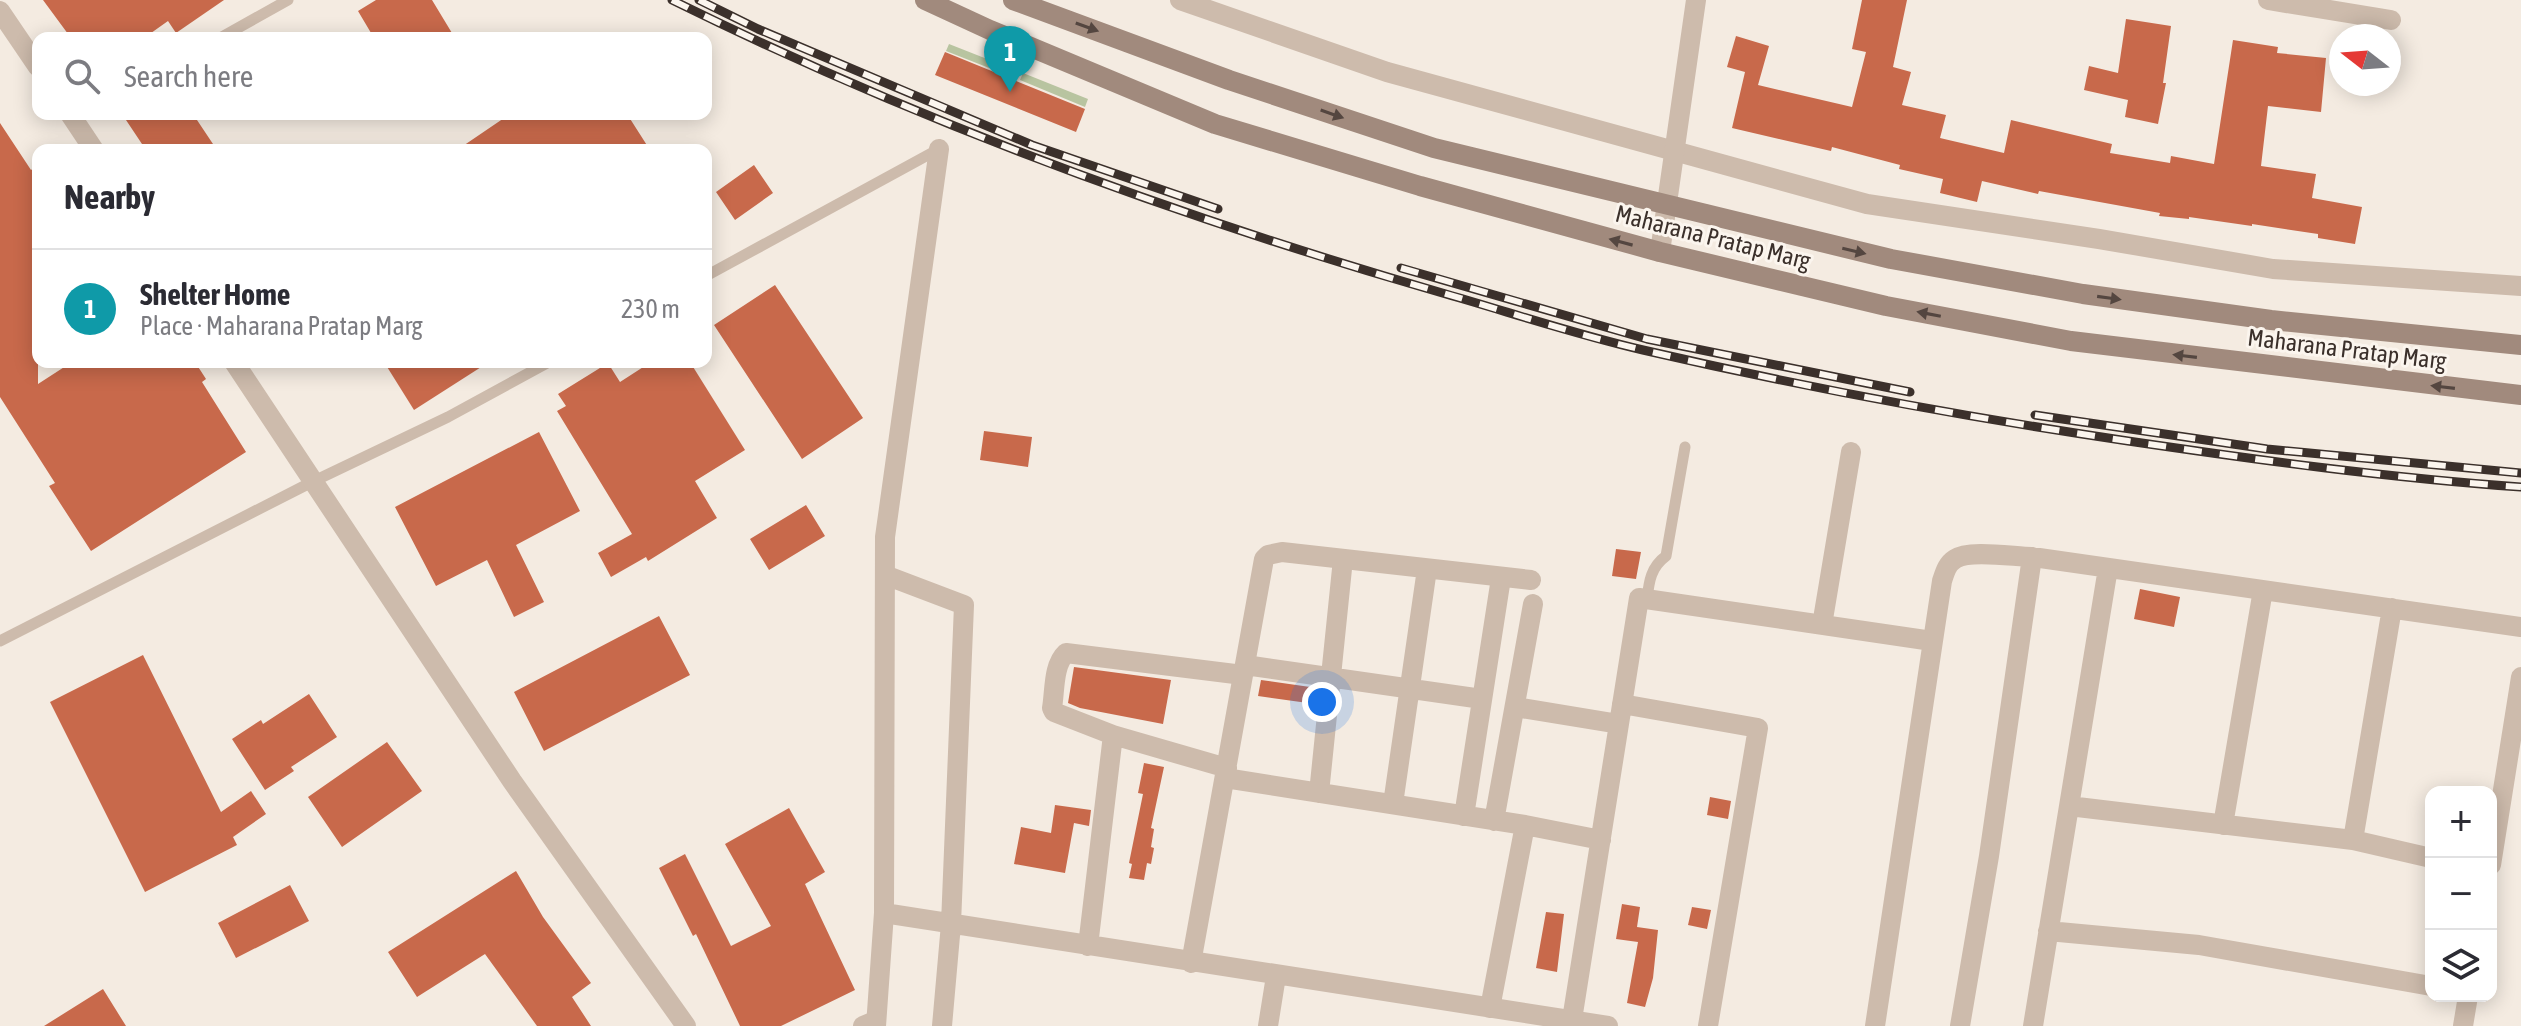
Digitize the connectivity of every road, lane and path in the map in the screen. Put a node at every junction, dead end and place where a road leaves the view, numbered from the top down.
1 (288, 0) edge
2 (925, 0) edge
3 (1013, 0) edge
4 (1180, 0) edge
5 (1696, 0) edge
6 (2268, 0) edge
7 (0, 11) edge
8 (2391, 20) dead end
9 (231, 32) edge
10 (32, 58) edge
11 (77, 120) edge
12 (91, 144) edge
13 (939, 149) joint
14 (1675, 150) junction
15 (1668, 207) junction
16 (1660, 252) junction
17 (712, 273) edge
18 (2521, 286) edge
19 (2521, 345) edge
20 (238, 368) edge
21 (538, 368) edge
22 (2521, 395) edge
23 (1685, 447) dead end
24 (1851, 452) dead end
25 (312, 482) junction
26 (2032, 557) junction
27 (1343, 559) junction
28 (2108, 568) junction
29 (1427, 569) junction
30 (885, 575) junction
31 (1501, 578) junction
32 (1531, 580) dead end
33 (2263, 590) junction
34 (1647, 599) junction
35 (1533, 604) dead end
36 (2392, 608) junction
37 (1822, 625) junction
38 (2521, 627) edge
39 (0, 641) edge
40 (1932, 641) junction
41 (1244, 670) junction
42 (2521, 677) edge
43 (1331, 678) junction
44 (1409, 689) junction
45 (1482, 699) junction
46 (1515, 707) junction
47 (1620, 714) junction
48 (1113, 735) junction
49 (1226, 773) junction
50 (1319, 793) junction
51 (1393, 804) junction
52 (2069, 806) junction
53 (1464, 816) junction
54 (1494, 821) junction
55 (1525, 825) junction
56 (2223, 825) junction
57 (1601, 840) junction
58 (2353, 840) junction
59 (2425, 857) edge
60 (2492, 858) edge
61 (884, 913) junction
62 (951, 924) junction
63 (2048, 931) junction
64 (1088, 946) junction
65 (1191, 963) junction
66 (1276, 976) junction
67 (2425, 985) edge
68 (2467, 1002) edge
69 (1490, 1008) junction
70 (1571, 1023) edge
71 (871, 1024) edge
72 (686, 1026) edge
73 (942, 1026) edge
74 (1268, 1026) edge
75 (1608, 1026) edge
76 (1708, 1026) edge
77 (1875, 1026) edge
78 (1960, 1026) edge
79 (2033, 1026) edge
80 (2463, 1026) edge

1 - 9 lane
16 -> 2 main road, Maharana Pratap Marg
3 -> 15 main road, Maharana Pratap Marg
4 - 14 street
5 - 14 street
6 - 8 street
7 - 10 street
11 - 12 street
13 - 17 lane
13 - 30 street
14 - 15 street
14 - 18 street
15 - 16 street
15 -> 19 main road, Maharana Pratap Marg
22 -> 16 main road, Maharana Pratap Marg
20 - 25 street
21 - 25 lane
23 - 34 lane
24 - 37 street
25 - 39 lane
25 - 72 street
26 - 28 street
26 - 40 street
26 - 78 street
27 - 29 street
27 - 41 street
27 - 43 street
28 - 33 street
28 - 52 street
29 - 31 street
29 - 44 street
30 - 61 street
30 - 62 street
31 - 32 street
31 - 45 street
33 - 36 street
33 - 56 street
34 - 37 street
34 - 47 street
35 - 46 street
36 - 38 street
36 - 58 street
37 - 40 street
40 - 77 street
41 - 43 street
41 - 48 street
41 - 49 street
42 - 60 street
43 - 44 street
43 - 50 street
44 - 45 street
44 - 51 street
45 - 53 street
46 - 47 street
46 - 54 street
47 - 57 street
47 - 76 street
48 - 49 street
48 - 64 street
49 - 50 street
49 - 65 street
50 - 51 street
51 - 53 street
52 - 56 street
52 - 63 street
53 - 54 street
54 - 55 street
55 - 57 street
55 - 69 street
56 - 58 street
57 - 70 street
58 - 59 street
61 - 62 street
61 - 71 street
62 - 64 street
62 - 73 street
63 - 67 street
63 - 79 street
64 - 65 street
65 - 66 street
66 - 69 street
66 - 74 street
68 - 80 street
69 - 70 street
70 - 75 street

